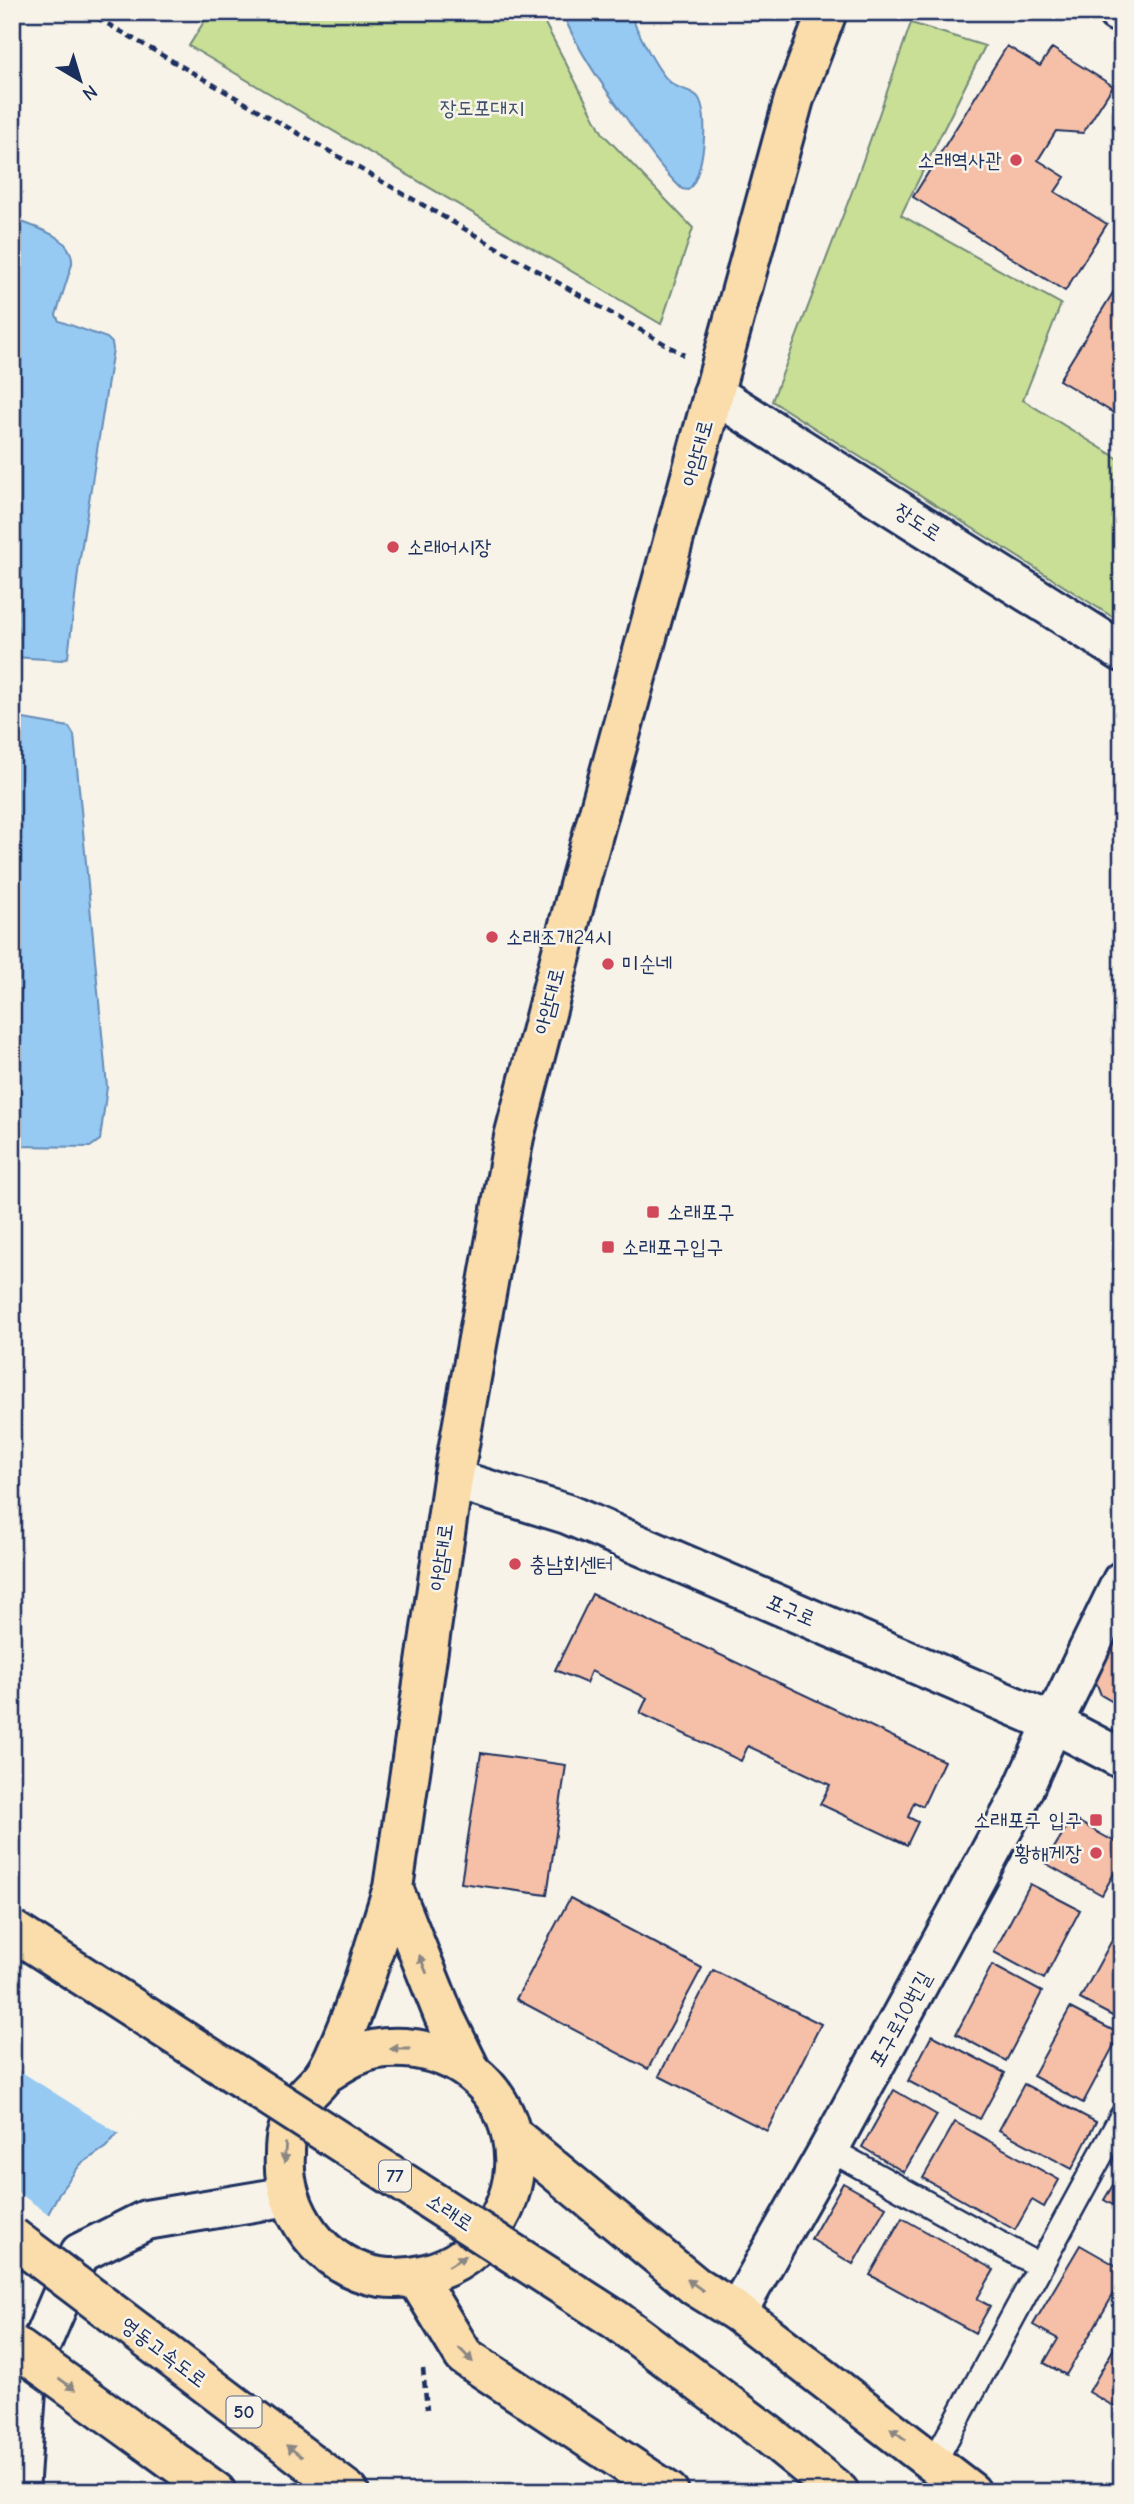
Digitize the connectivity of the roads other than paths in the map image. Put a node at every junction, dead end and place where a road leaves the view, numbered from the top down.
1 (827, 12) edge
2 (716, 384) junction
3 (1122, 652) edge
4 (453, 1479) junction
5 (1122, 1581) edge
6 (1053, 1723) junction
7 (1122, 1759) edge
8 (393, 1888) junction
9 (12, 1930) edge
10 (471, 2071) junction
11 (326, 2073) junction
12 (1122, 2116) edge
13 (512, 2135) junction
14 (829, 2149) junction
15 (289, 2196) junction
16 (12, 2236) edge
17 (1040, 2266) junction
18 (416, 2277) junction
19 (737, 2312) junction
20 (12, 2344) edge
21 (934, 2462) junction
22 (19, 2492) edge
23 (216, 2492) edge
24 (349, 2492) edge
25 (669, 2492) edge
26 (839, 2492) edge
27 (971, 2492) edge

1 - 2 main road, 아암대로
2 - 3 street, 장도로
2 - 4 main road, 아암대로
4 - 6 street, 포구로
4 - 8 main road, 아암대로
5 - 6 street, 포구로10번길
6 - 7 street, 포구로
6 - 14 street, 포구로10번길
10 -> 8 main road
8 - 11 main road, 아암대로
9 - 26 main road, 소래로 / 77, bridge
10 -> 11 main road
10 - 13 main road
11 -> 15 main road
12 - 17 lane
18 -> 13 main road
19 -> 13 main road
14 - 17 lane
14 - 19 street, 포구로10번길
15 - 18 main road
15 - 22 street
24 -> 16 main road, 영동고속도로 / 50, bridge
17 - 21 lane
18 -> 25 main road
21 -> 19 main road
20 -> 23 main road, bridge
21 - 27 main road

